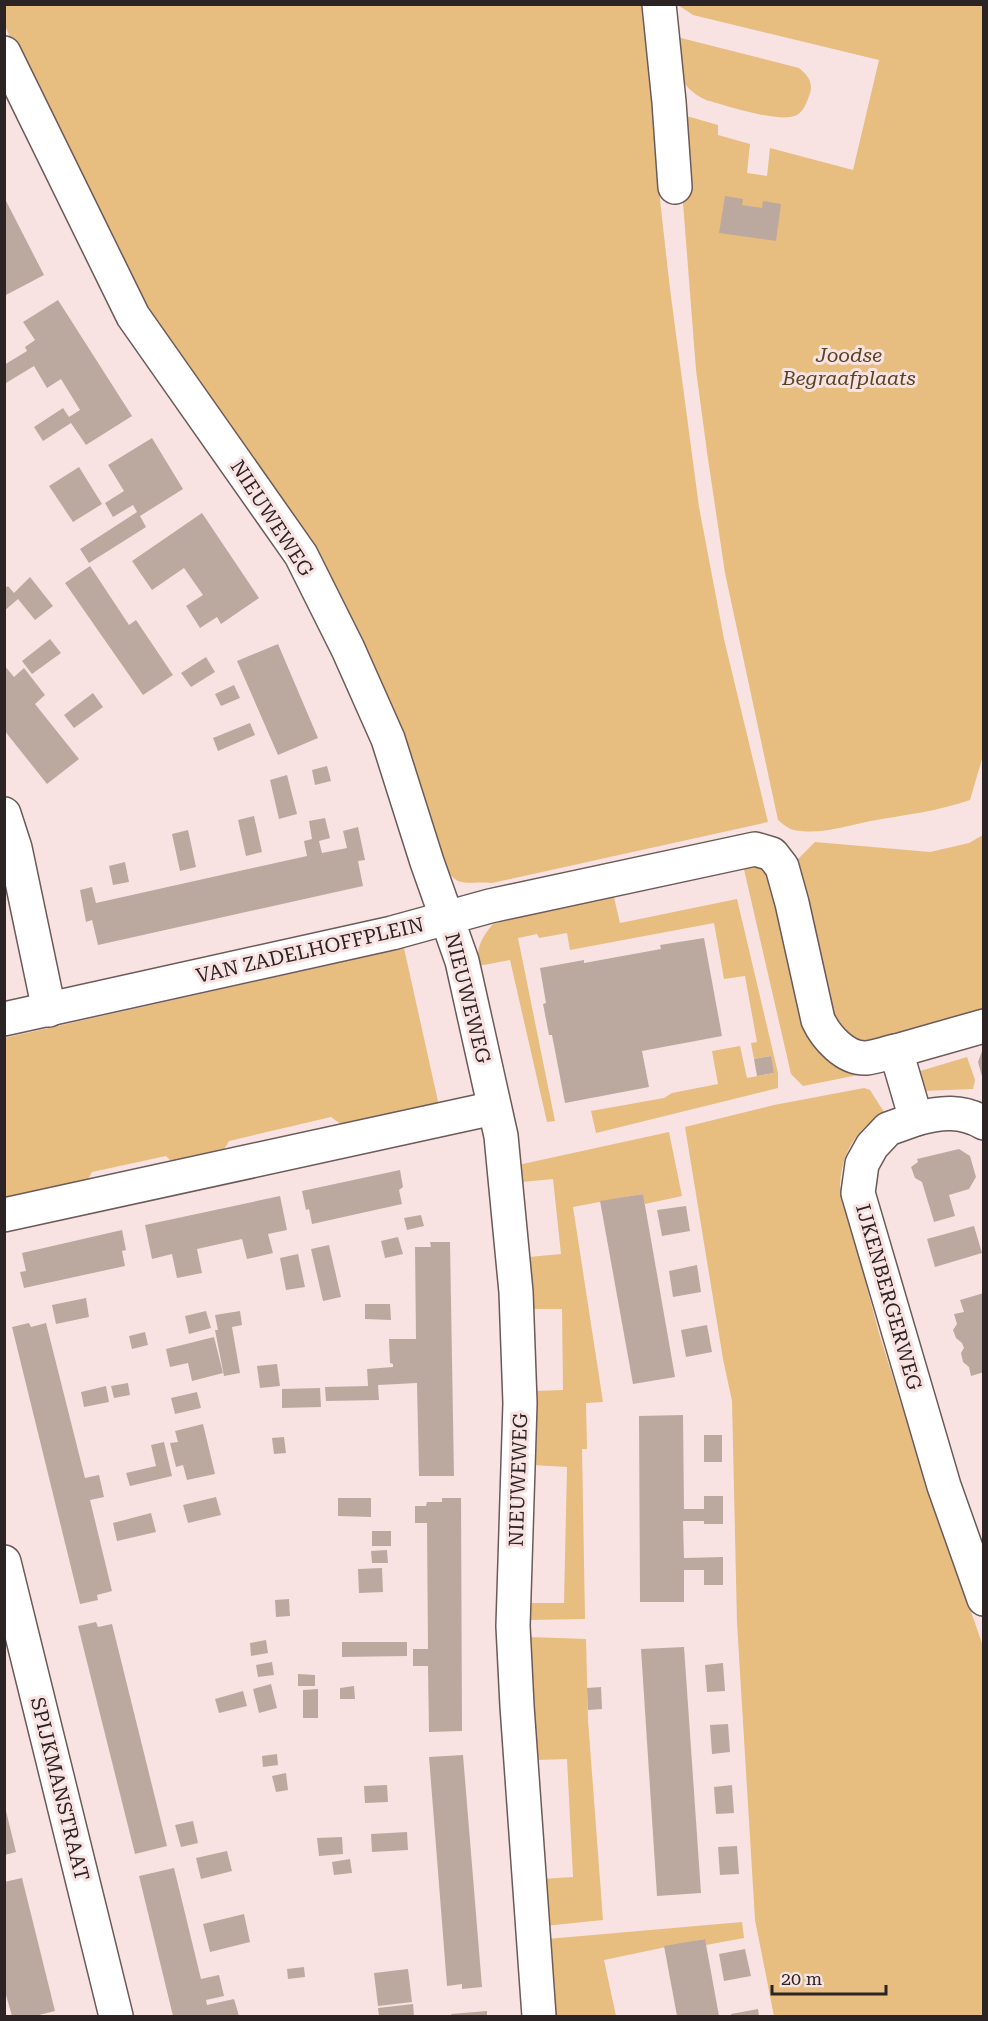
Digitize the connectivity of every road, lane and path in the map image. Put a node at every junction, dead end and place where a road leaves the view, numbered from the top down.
1 (659, 4) edge
2 (4, 53) edge
3 (675, 187) dead end
4 (4, 814) edge
5 (447, 918) junction
6 (48, 1010) junction
7 (4, 1019) edge
8 (984, 1026) edge
9 (896, 1051) junction
10 (494, 1108) junction
11 (916, 1119) junction
12 (984, 1123) edge
13 (4, 1215) edge
14 (973, 1533) edge
15 (4, 1562) edge
16 (984, 1599) edge
17 (116, 2016) edge
18 (539, 2016) edge

1 - 3 street
2 - 5 street, NIEUWEWEG
4 - 6 street
5 - 6 street, VAN ZADELHOFFPLEIN
5 - 9 street, VAN ZADELHOFFPLEIN
5 - 10 street, NIEUWEWEG
6 - 7 street, VAN ZADELHOFFPLEIN
8 - 9 street
9 - 11 street
10 - 13 street
10 - 18 street, NIEUWEWEG
11 - 12 street, IJKENBERGERWEG
11 - 14 street, IJKENBERGERWEG
14 - 16 street, IJKENBERGERWEG
15 - 17 street, SPIJKMANSTRAAT

